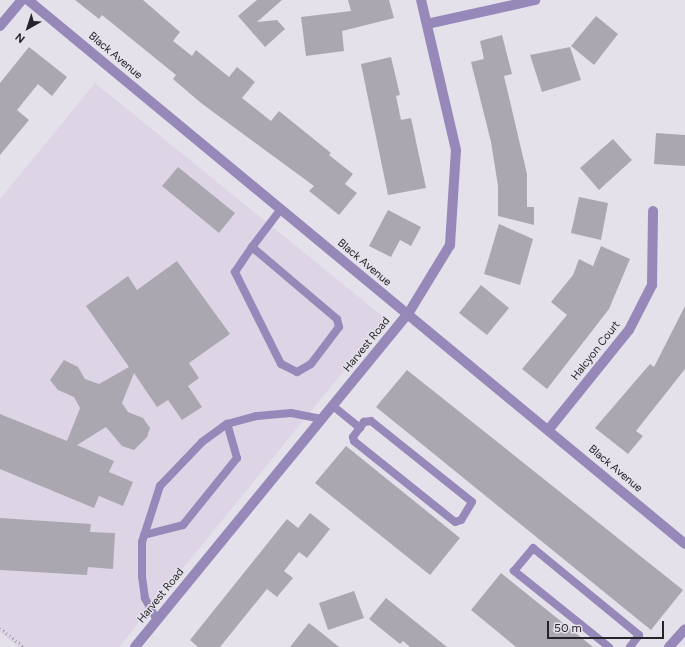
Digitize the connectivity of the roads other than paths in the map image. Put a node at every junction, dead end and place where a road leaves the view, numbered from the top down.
1 (22, 0) edge
2 (28, 0) edge
3 (421, 0) edge
4 (535, 0) edge
5 (427, 24) junction
6 (0, 26) edge
7 (281, 209) junction
8 (653, 211) dead end
9 (252, 247) junction
10 (408, 314) junction
11 (332, 406) junction
12 (322, 419) junction
13 (227, 424) junction
14 (360, 428) junction
15 (549, 429) junction
16 (144, 535) junction
17 (685, 544) edge
18 (157, 620) junction
19 (685, 629) edge
20 (135, 647) edge
21 (609, 647) edge
22 (631, 647) edge
23 (670, 647) edge

1 - 6 street
2 - 7 street, Black Avenue
3 - 5 street, Harvest Road
4 - 5 street
5 - 10 street, Harvest Road
7 - 9 lane
7 - 10 street, Black Avenue
8 - 15 street, Halcyon Court
9 - 9 lane
10 - 11 street, Harvest Road
10 - 15 street, Black Avenue
11 - 12 street, Harvest Road
11 - 14 lane
12 - 13 lane
12 - 18 street, Harvest Road
13 - 16 lane
13 - 16 lane
14 - 14 lane
15 - 17 street, Black Avenue
16 - 18 lane
18 - 20 street, Harvest Road
19 - 23 street
21 - 22 lane

